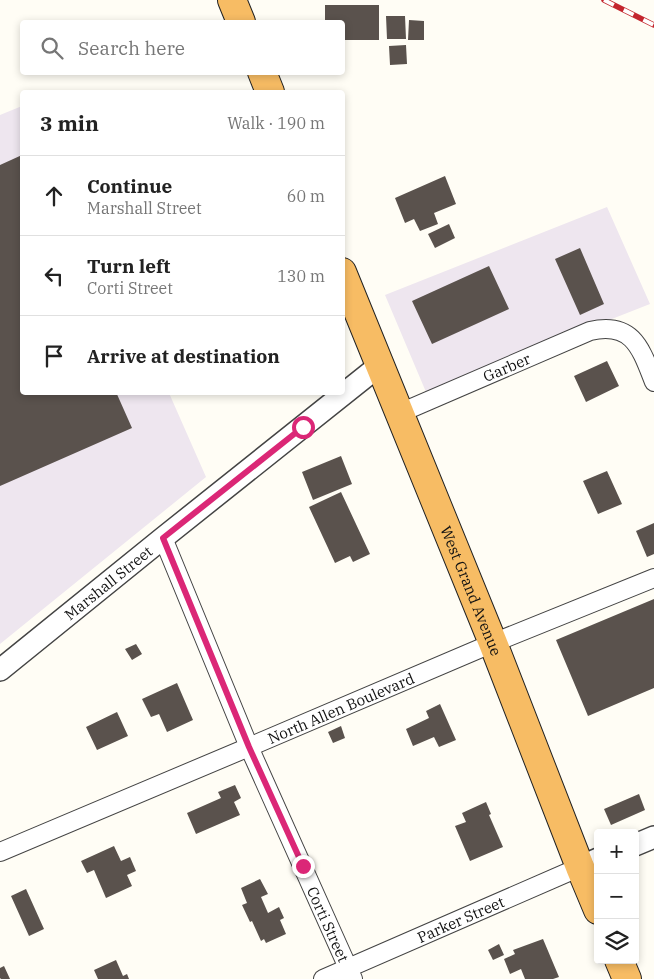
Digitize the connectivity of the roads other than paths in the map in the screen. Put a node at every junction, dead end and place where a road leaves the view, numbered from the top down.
1 (232, 0) edge
2 (240, 20) edge
3 (263, 75) edge
4 (269, 90) edge
5 (345, 279) edge
6 (380, 365) junction
7 (654, 382) edge
8 (345, 393) edge
9 (342, 395) edge
10 (400, 413) junction
11 (163, 538) junction
12 (654, 578) edge
13 (493, 643) junction
14 (0, 670) edge
15 (249, 747) junction
16 (654, 838) edge
17 (639, 844) edge
18 (0, 852) edge
19 (589, 863) edge
20 (594, 889) edge
21 (621, 964) edge
22 (351, 974) edge
23 (323, 979) edge
24 (627, 979) edge

1 - 2 highway
3 - 4 highway
5 - 6 highway, West Grand Avenue
6 - 8 street, Marshall Street
6 - 10 highway, West Grand Avenue
7 - 10 street, Garber
9 - 11 street, Marshall Street
10 - 13 highway, West Grand Avenue
11 - 14 street, Marshall Street
11 - 15 street, Corti Street
12 - 13 street, North Allen Boulevard
13 - 15 street, North Allen Boulevard
13 - 19 highway, West Grand Avenue
15 - 18 street, North Allen Boulevard
15 - 22 street, Corti Street
16 - 17 street
19 - 20 highway, West Grand Avenue
19 - 22 street, Parker Street
21 - 24 highway
22 - 23 street, Parker Street

